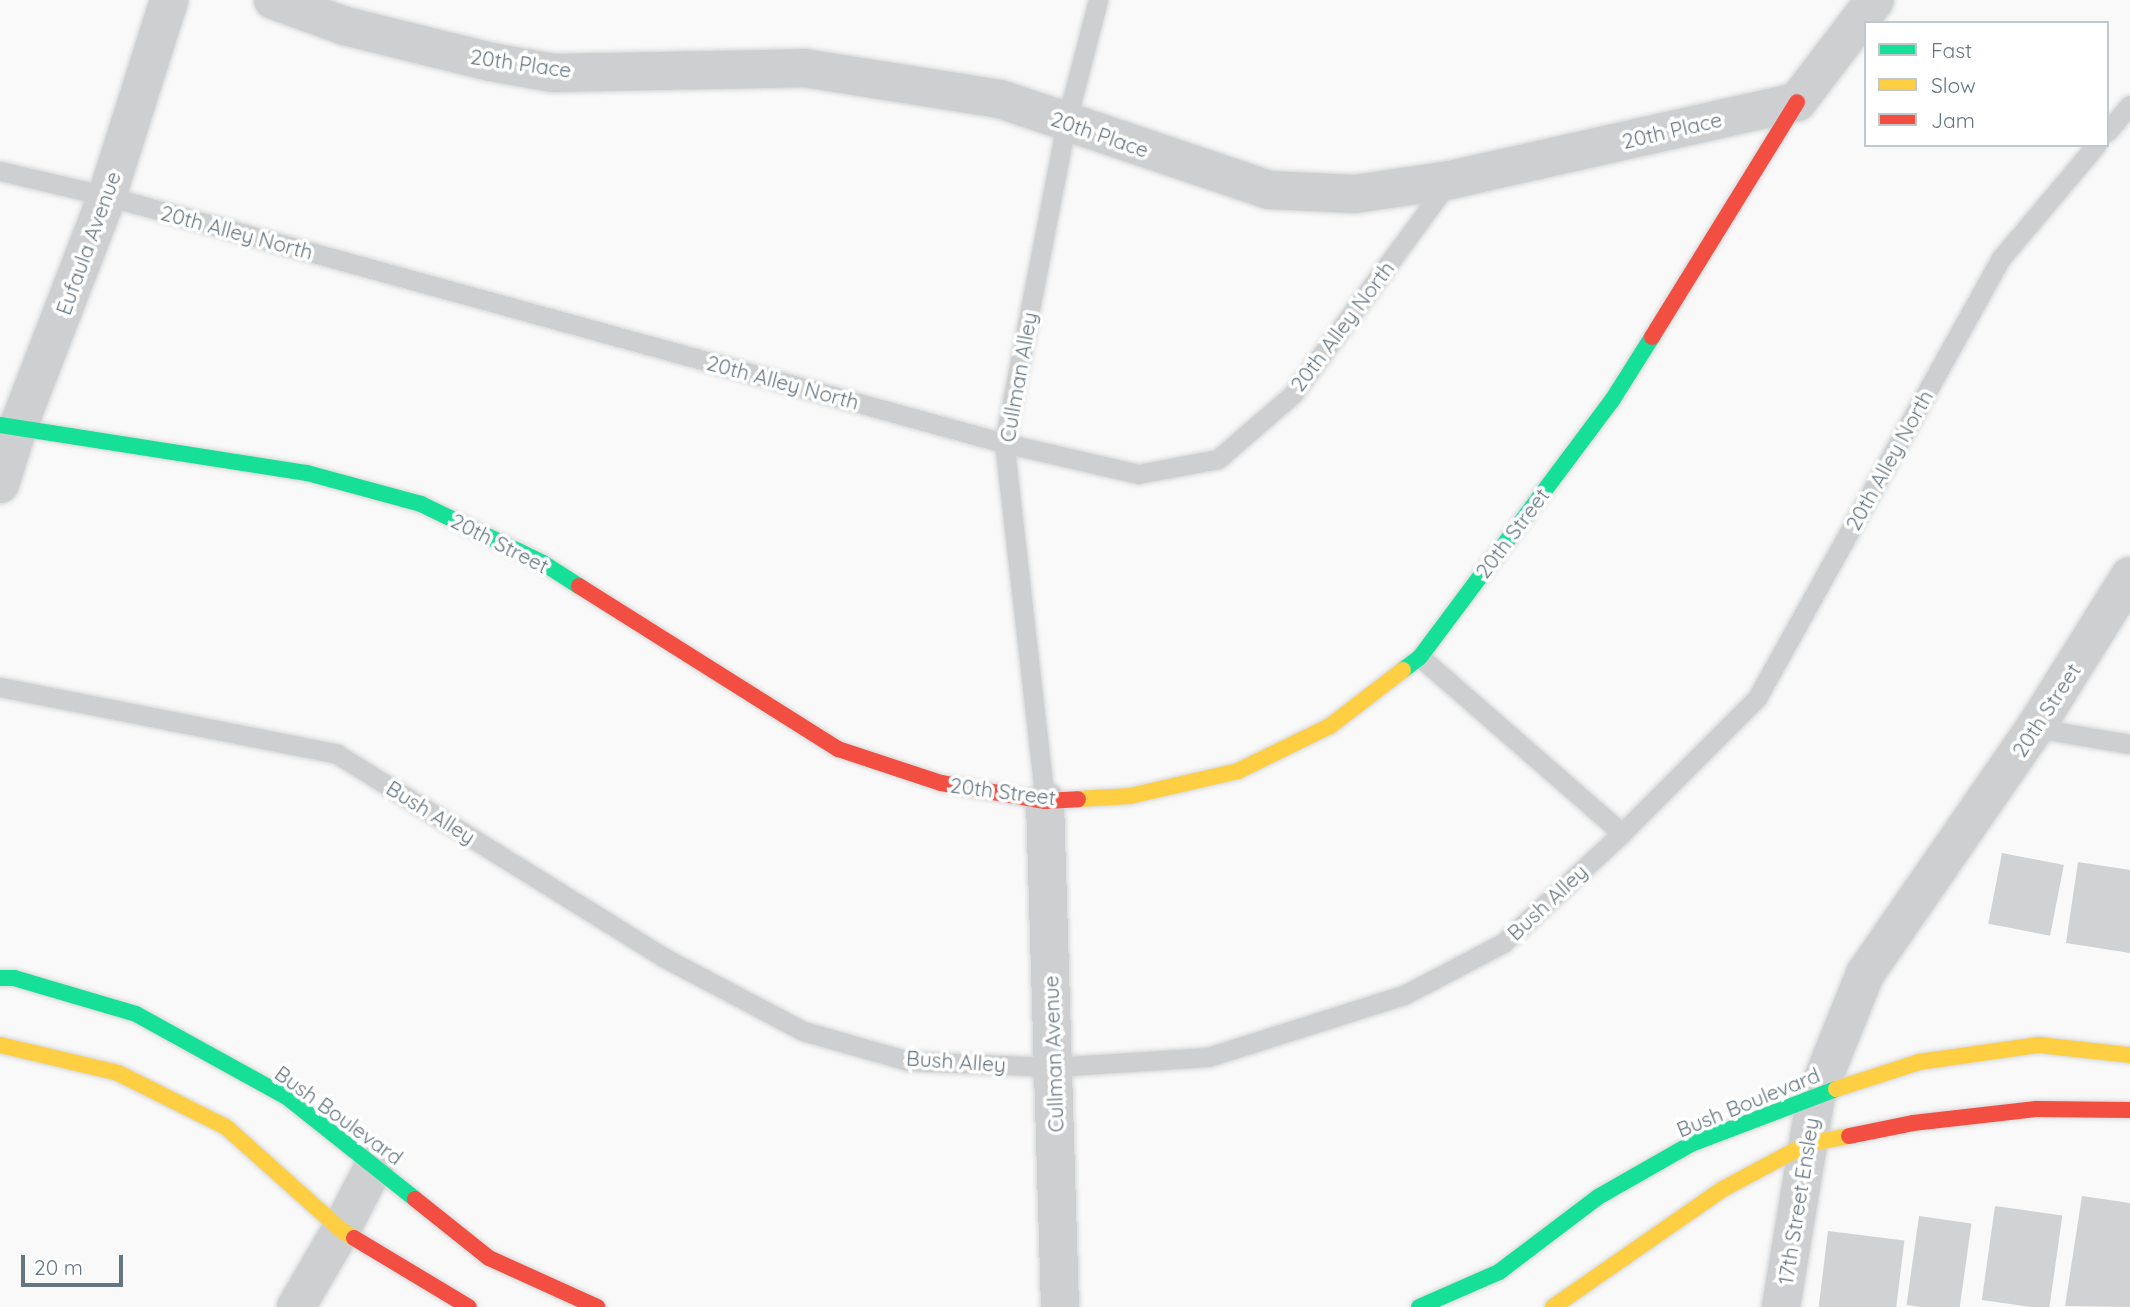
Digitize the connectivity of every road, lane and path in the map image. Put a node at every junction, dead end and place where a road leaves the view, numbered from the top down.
1 (169, 0) edge
2 (273, 0) edge
3 (1098, 0) edge
4 (1875, 0) edge
5 (1797, 102) junction
6 (2130, 105) edge
7 (1066, 123) junction
8 (2109, 130) edge
9 (2094, 147) edge
10 (0, 171) edge
11 (1450, 180) junction
12 (107, 196) junction
13 (9, 426) edge
14 (1004, 443) junction
15 (0, 484) edge
16 (2130, 576) edge
17 (1420, 657) junction
18 (0, 687) edge
19 (2035, 728) junction
20 (2130, 744) edge
21 (1045, 801) junction
22 (1622, 833) junction
23 (0, 978) edge
24 (0, 1045) edge
25 (2130, 1055) edge
26 (1053, 1067) junction
27 (1816, 1096) junction
28 (2130, 1110) edge
29 (1807, 1144) junction
30 (374, 1166) junction
31 (341, 1230) junction
32 (296, 1307) edge
33 (469, 1307) edge
34 (597, 1307) edge
35 (1060, 1307) edge
36 (1419, 1307) edge
37 (1553, 1307) edge
38 (1781, 1307) edge

1 - 12 street, Eufaula Avenue
2 - 7 street, 20th Place
3 - 7 lane, Cullman Alley
4 - 5 street
5 - 11 street, 20th Place
5 - 17 main road, 20th Street
6 - 8 lane
7 - 11 street, 20th Place
7 - 14 lane, Cullman Alley
9 - 22 lane, 20th Alley North
10 - 12 lane, 20th Alley North
11 - 14 lane, 20th Alley North
12 - 13 street, Eufaula Avenue
12 - 14 lane, 20th Alley North
13 - 15 street, Eufaula Avenue
13 - 21 main road, 20th Street
14 - 21 lane, Cullman Alley
16 - 19 street, 20th Street
17 - 21 main road, 20th Street
17 - 22 lane
18 - 26 lane, Bush Alley
19 - 20 lane
19 - 27 street, 20th Street
21 - 26 street, Cullman Avenue
22 - 26 lane, Bush Alley
23 - 30 main road, Bush Boulevard
24 - 31 main road
25 - 27 main road, Bush Boulevard
26 - 35 street, Cullman Avenue
27 - 29 street, 17th Street Ensley
27 - 36 main road, Bush Boulevard
28 - 29 main road
29 - 37 main road
29 - 38 street, 17th Street Ensley
30 - 31 street
30 - 34 main road, Bush Boulevard
31 - 32 street
31 - 33 main road

